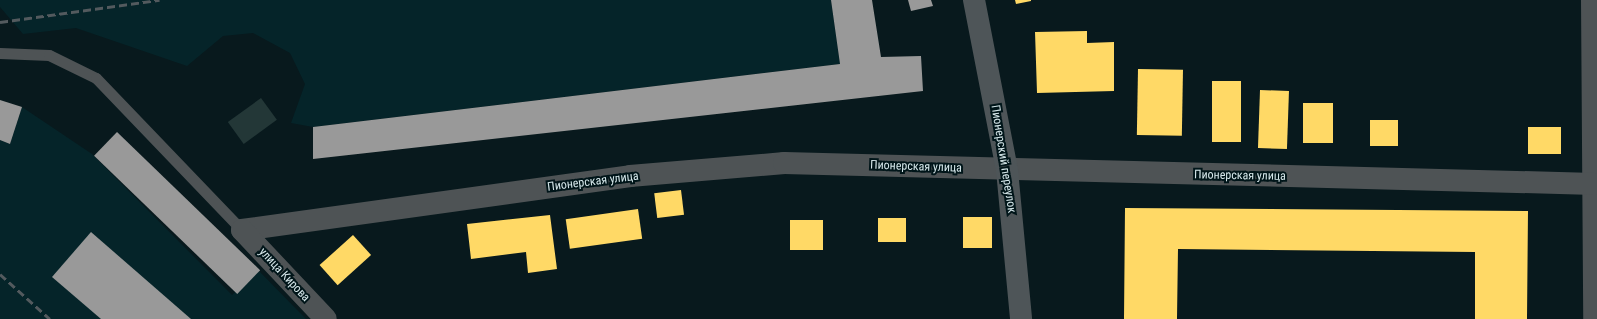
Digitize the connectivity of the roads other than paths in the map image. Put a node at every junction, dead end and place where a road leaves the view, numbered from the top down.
1 (974, 0) edge
2 (1592, 0) edge
3 (0, 53) edge
4 (1007, 170) junction
5 (1595, 173) edge
6 (242, 230) junction
7 (326, 319) edge
8 (1021, 319) edge
9 (1594, 319) edge

1 - 4 main road, Пионерский переулок
2 - 5 street
3 - 6 lane
4 - 5 street, Пионерская улица
4 - 6 street, Пионерская улица
4 - 8 main road, Пионерский переулок
5 - 9 street
6 - 7 street, улица Кирова

